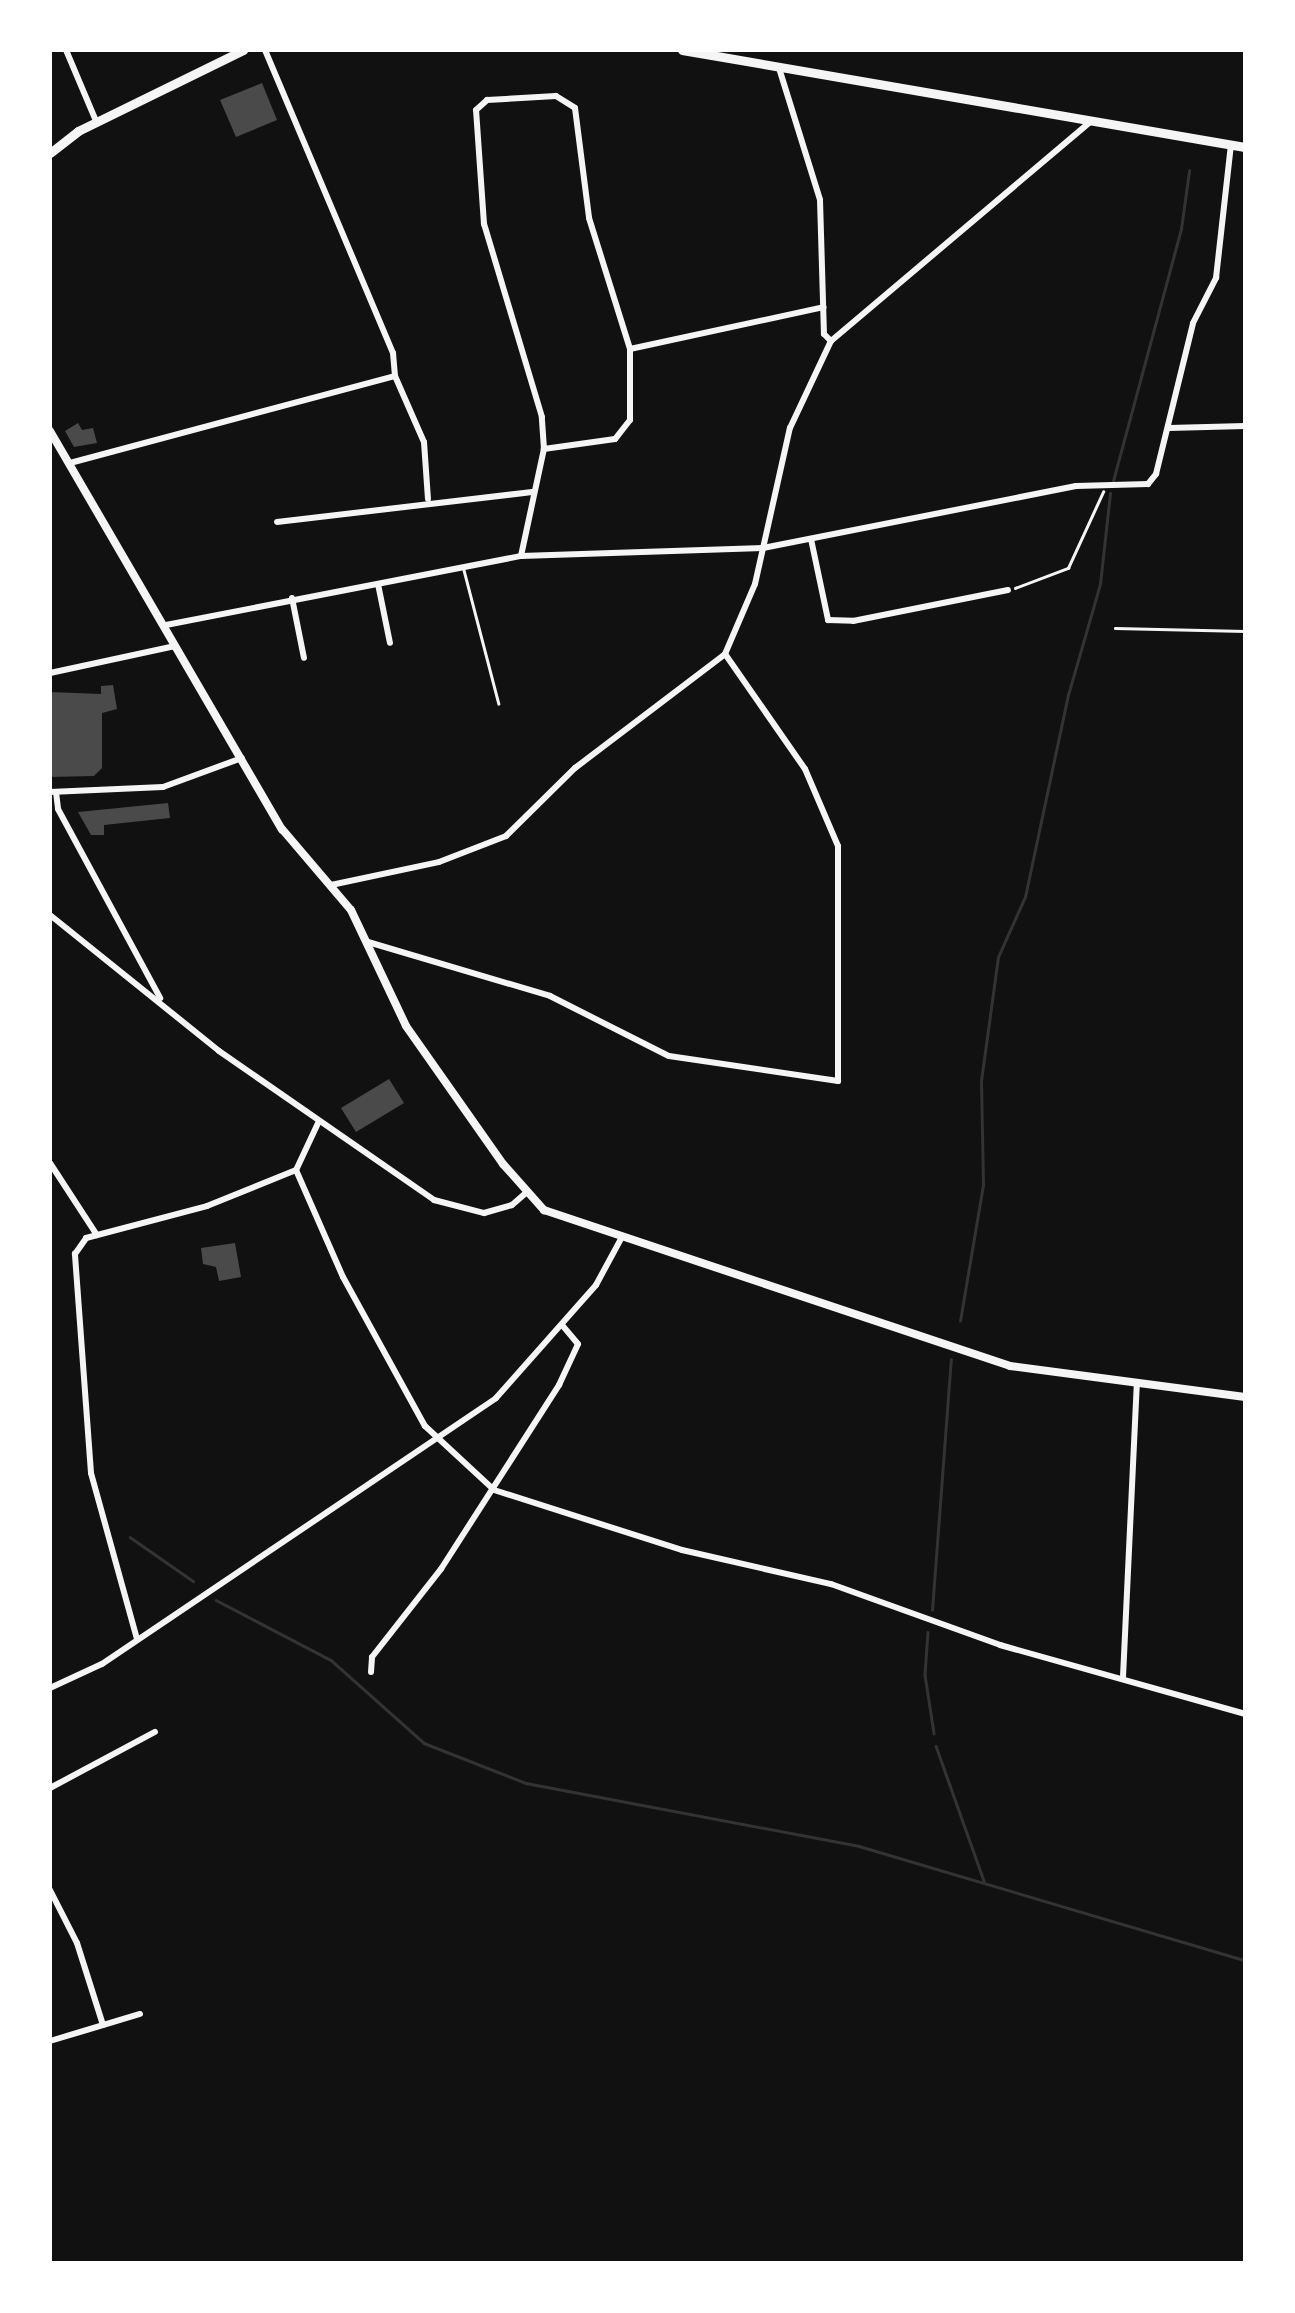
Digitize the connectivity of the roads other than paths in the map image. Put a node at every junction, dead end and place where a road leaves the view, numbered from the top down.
1 (66, 50) edge
2 (244, 50) edge
3 (265, 50) edge
4 (682, 50) edge
5 (778, 66) junction
6 (1092, 120) junction
7 (96, 122) junction
8 (1231, 144) junction
9 (1245, 147) edge
10 (50, 152) edge
11 (824, 307) junction
12 (831, 342) junction
13 (630, 349) junction
14 (395, 376) junction
15 (1245, 426) edge
16 (1169, 428) junction
17 (50, 431) edge
18 (544, 449) junction
19 (70, 463) junction
20 (532, 492) junction
21 (428, 500) junction
22 (277, 522) dead end
23 (811, 539) junction
24 (763, 548) junction
25 (522, 556) junction
26 (464, 567) junction
27 (378, 584) junction
28 (1008, 590) road end
29 (292, 598) junction
30 (166, 624) junction
31 (1115, 628) dead end
32 (1245, 631) edge
33 (390, 642) dead end
34 (178, 645) junction
35 (725, 654) junction
36 (304, 658) dead end
37 (50, 674) edge
38 (499, 704) dead end
39 (242, 758) junction
40 (53, 792) edge
41 (331, 885) junction
42 (50, 914) edge
43 (368, 942) junction
44 (164, 1004) junction
45 (319, 1121) junction
46 (50, 1163) edge
47 (296, 1170) junction
48 (526, 1192) junction
49 (96, 1235) junction
50 (622, 1237) junction
51 (563, 1326) junction
52 (1137, 1384) junction
53 (1245, 1396) edge
54 (437, 1439) junction
55 (494, 1490) junction
56 (137, 1639) junction
57 (371, 1672) dead end
58 (1123, 1678) junction
59 (50, 1688) edge
60 (1245, 1714) edge
61 (156, 1732) dead end
62 (50, 1788) edge
63 (50, 1890) edge
64 (140, 2014) dead end
65 (103, 2025) junction
66 (50, 2041) edge

1 - 7 street
2 - 7 main road
3 - 14 street
4 - 5 main road
5 - 6 main road
5 - 11 street
6 - 8 main road
6 - 12 street
7 - 10 main road
8 - 9 main road
8 - 16 street
11 - 12 street
11 - 13 street
12 - 24 street
13 - 18 street
13 - 18 street
14 - 19 street
14 - 21 street
15 - 16 street
16 - 23 street
17 - 19 street
18 - 20 street
19 - 30 street
20 - 21 street
20 - 25 street
21 - 22 street
23 - 24 street
23 - 28 street
24 - 25 street
24 - 35 street
25 - 26 street
26 - 27 street
26 - 38 lane
27 - 29 street
27 - 33 street
29 - 30 street
29 - 36 street
30 - 34 street
31 - 32 lane
34 - 37 street
34 - 39 street
35 - 41 street
35 - 43 street
39 - 40 street
39 - 41 street
40 - 44 street
41 - 43 street
42 - 44 street
43 - 48 street
44 - 45 street
45 - 47 street
45 - 48 street
46 - 49 street
47 - 49 street
47 - 54 street
48 - 50 street
49 - 56 street
50 - 51 street
50 - 52 street
51 - 54 street
51 - 55 street
52 - 53 street
52 - 58 street
54 - 55 street
54 - 56 street
55 - 57 street
55 - 58 street
56 - 59 street
58 - 60 street
61 - 62 street
63 - 65 street
64 - 65 street
65 - 66 street

